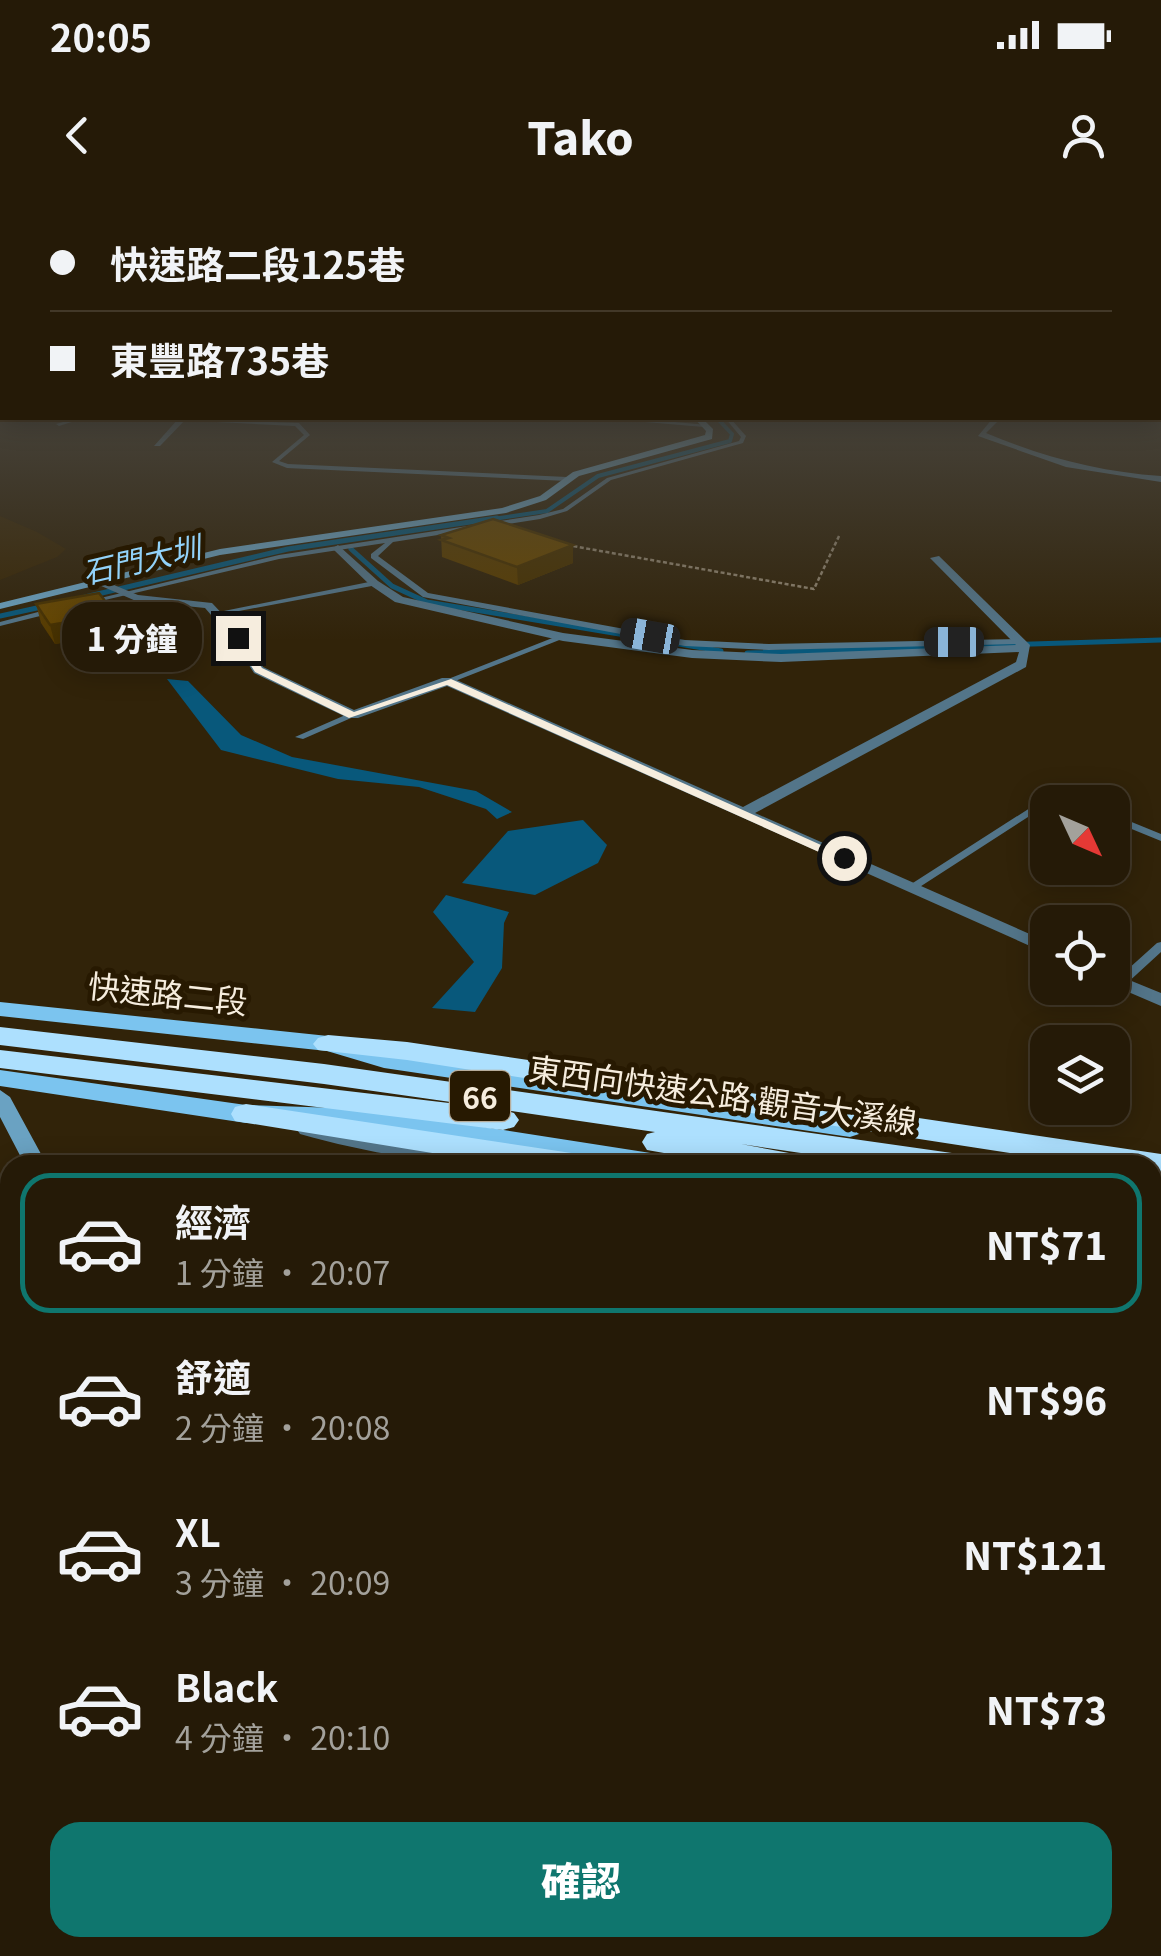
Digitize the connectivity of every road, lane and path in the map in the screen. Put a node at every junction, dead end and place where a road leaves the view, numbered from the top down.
1 (523, 477) edge
2 (574, 477) edge
3 (613, 477) edge
4 (1124, 477) edge
5 (567, 479) junction
6 (1161, 479) edge
7 (840, 534) dead end
8 (392, 540) junction
9 (559, 543) edge
10 (338, 548) junction
11 (936, 558) dead end
12 (374, 583) junction
13 (113, 588) junction
14 (0, 606) edge
15 (218, 613) junction
16 (0, 624) edge
17 (563, 636) junction
18 (1023, 645) junction
19 (447, 681) junction
20 (353, 716) junction
21 (300, 737) dead end
22 (1030, 810) edge
23 (743, 813) junction
24 (1130, 824) edge
25 (1161, 838) edge
26 (911, 888) junction
27 (1030, 941) edge
28 (1161, 946) edge
29 (1130, 970) edge
30 (1130, 986) edge
31 (1161, 1000) edge
32 (0, 1010) edge
33 (0, 1036) edge
34 (328, 1044) junction
35 (0, 1059) edge
36 (0, 1078) edge
37 (0, 1096) edge
38 (246, 1114) junction
39 (1161, 1154) edge
40 (31, 1155) edge
41 (432, 1155) edge
42 (513, 1155) edge
43 (606, 1155) edge
44 (739, 1155) edge
45 (889, 1155) edge
46 (1033, 1155) edge
47 (1095, 1155) edge

1 - 5 lane
2 - 5 street
3 - 8 lane
4 - 6 street
5 - 13 street
7 - 9 path
8 - 10 lane
8 - 18 lane
10 - 12 street
10 - 13 lane
11 - 18 street
12 - 15 lane
12 - 17 street
13 - 14 street
13 - 15 street
13 - 16 lane
15 - 20 street
17 - 18 street
17 - 19 lane
18 - 23 street
19 - 20 street
19 - 23 street
20 - 21 lane
22 - 26 lane
23 - 26 street
24 - 25 lane
26 - 27 street
28 - 29 lane
30 - 31 street
32 - 34 main road, 快速路二段 / 66
33 - 45 highway, 東西向快速公路 觀音大溪線 / 66
34 - 39 lane, 快速路二段
34 - 46 main road, 快速路二段 / 66
34 - 47 highway
35 - 44 highway, 東西向快速公路 觀音大溪線 / 66
36 - 38 main road, 66
37 - 40 street
38 - 41 lane
38 - 42 highway
38 - 43 main road, 66

